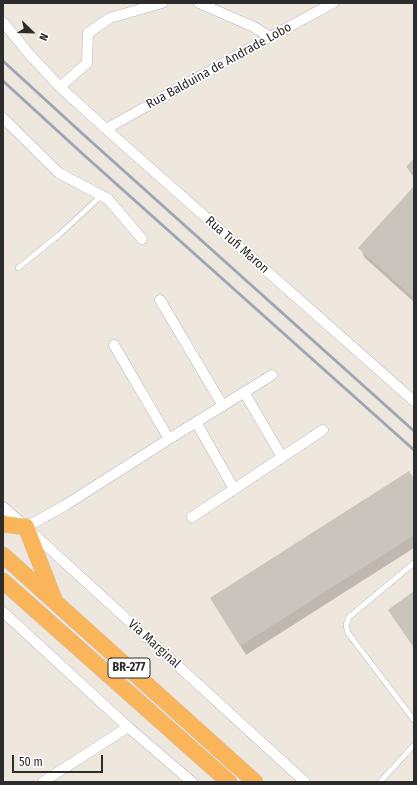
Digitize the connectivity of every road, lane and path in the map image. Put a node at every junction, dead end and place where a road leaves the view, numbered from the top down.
1 (162, 3) edge
2 (199, 3) edge
3 (333, 3) edge
4 (3, 22) edge
5 (270, 37) junction
6 (60, 86) junction
7 (3, 118) edge
8 (106, 129) junction
9 (102, 196) junction
10 (142, 239) dead end
11 (18, 268) dead end
12 (160, 300) dead end
13 (114, 345) dead end
14 (272, 375) dead end
15 (244, 392) junction
16 (414, 401) edge
17 (223, 406) junction
18 (196, 422) junction
19 (323, 430) dead end
20 (169, 439) junction
21 (282, 457) junction
22 (234, 489) junction
23 (3, 507) edge
24 (192, 517) dead end
25 (3, 524) edge
26 (26, 527) junction
27 (3, 555) edge
28 (414, 564) edge
29 (3, 582) edge
30 (56, 602) junction
31 (3, 612) edge
32 (414, 720) edge
33 (128, 727) junction
34 (414, 745) edge
35 (43, 782) edge
36 (192, 782) edge
37 (229, 782) edge
38 (255, 782) edge
39 (305, 782) edge
40 (380, 782) edge

1 - 6 street
2 - 5 street
3 - 5 street, Rua Balduina de Andrade Lobo
4 - 6 street, Rua Tufi Maron
5 - 8 street, Rua Balduina de Andrade Lobo
6 - 8 street, Rua Tufi Maron
7 - 9 street
8 - 16 street, Rua Tufi Maron
9 - 10 street
9 - 11 lane
12 - 17 street
13 - 20 street
14 - 15 street
15 - 17 street
15 - 21 street
17 - 18 street
18 - 20 street
18 - 22 street
19 - 21 street
20 - 26 street
21 - 22 street
22 - 24 street
23 - 26 street, Via Marginal
25 - 26 highway
26 - 30 highway
26 - 39 street, Via Marginal
27 - 30 highway, BR-277
28 - 32 lane
29 - 37 highway, BR-277
30 - 38 highway, BR-277
31 - 33 street
33 - 35 street
33 - 36 street
34 - 40 lane

